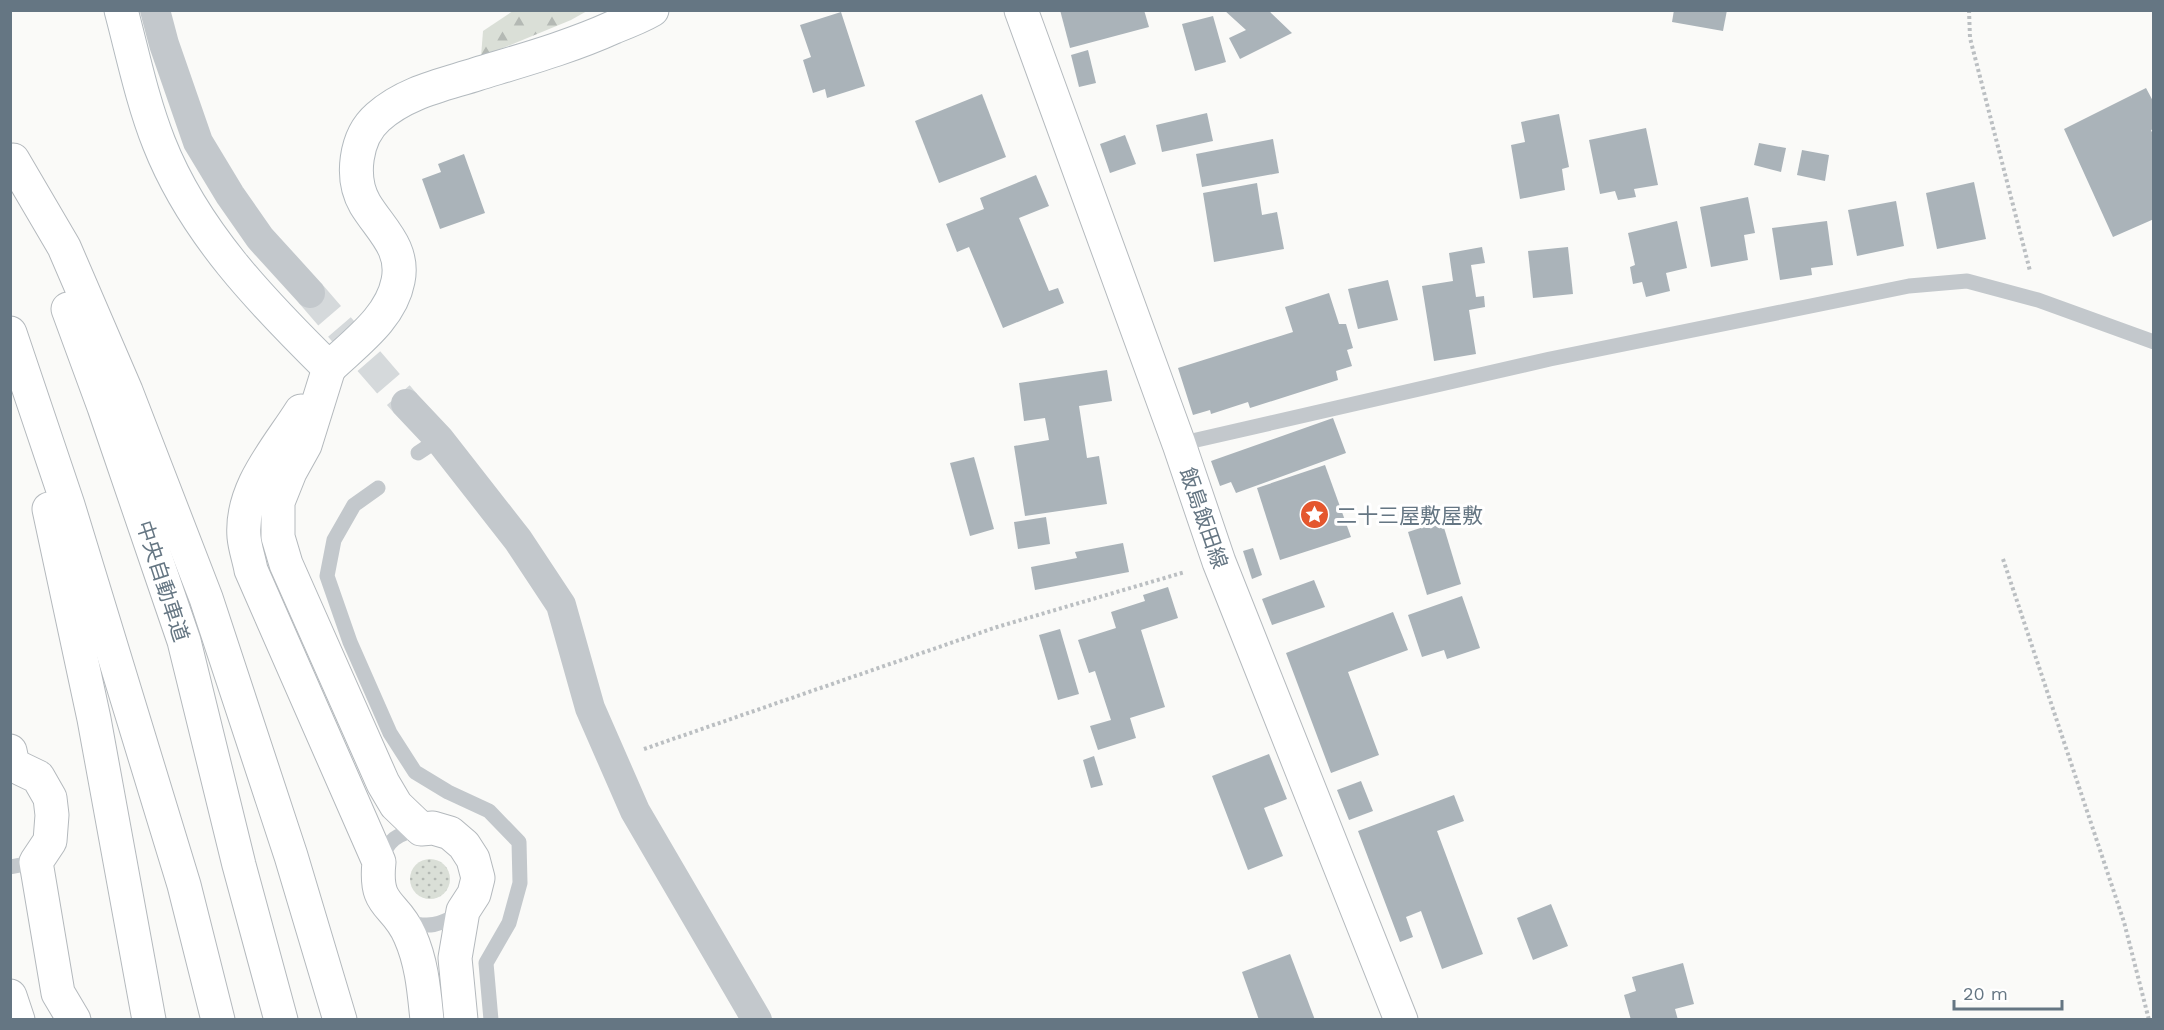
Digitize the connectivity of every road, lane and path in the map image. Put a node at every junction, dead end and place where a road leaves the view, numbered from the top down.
1 (121, 10) edge
2 (155, 10) edge
3 (652, 10) edge
4 (1021, 10) edge
5 (1969, 10) edge
6 (12, 157) edge
7 (309, 293) tunnel mouth
8 (2038, 300) junction
9 (10, 333) edge
10 (2154, 342) edge
11 (10, 364) edge
12 (329, 368) junction
13 (406, 404) tunnel mouth
14 (1179, 444) junction
15 (378, 488) dead end
16 (2003, 559) dead end
17 (1219, 562) junction
18 (11, 760) edge
19 (613, 760) junction
20 (421, 829) junction
21 (379, 861) junction
22 (23, 864) edge
23 (463, 911) junction
24 (402, 920) junction
25 (10, 996) edge
26 (18, 1020) edge
27 (74, 1020) edge
28 (149, 1020) edge
29 (218, 1020) edge
30 (281, 1020) edge
31 (340, 1020) edge
32 (427, 1020) edge
33 (461, 1020) edge
34 (491, 1020) edge
35 (757, 1020) edge
36 (1401, 1020) edge
37 (2149, 1020) edge

1 - 12 main road
2 - 7 street
3 - 12 main road
4 - 14 main road, 飯島飯田線
5 - 8 path
6 - 30 main road, 中央自動車道
6 - 31 main road
8 - 10 lane
8 - 14 lane
9 - 29 main road
11 - 28 main road
12 - 20 main road
12 - 21 main road
13 - 19 street
14 - 17 main road, 飯島飯田線
15 - 34 lane
16 - 37 path
17 - 19 path
17 - 36 main road, 飯島飯田線
18 - 22 main road
19 - 35 street
20 - 21 lane
20 - 23 main road
21 - 24 main road
22 - 27 main road
23 - 24 lane
23 - 33 main road
24 - 32 main road
25 - 26 main road

